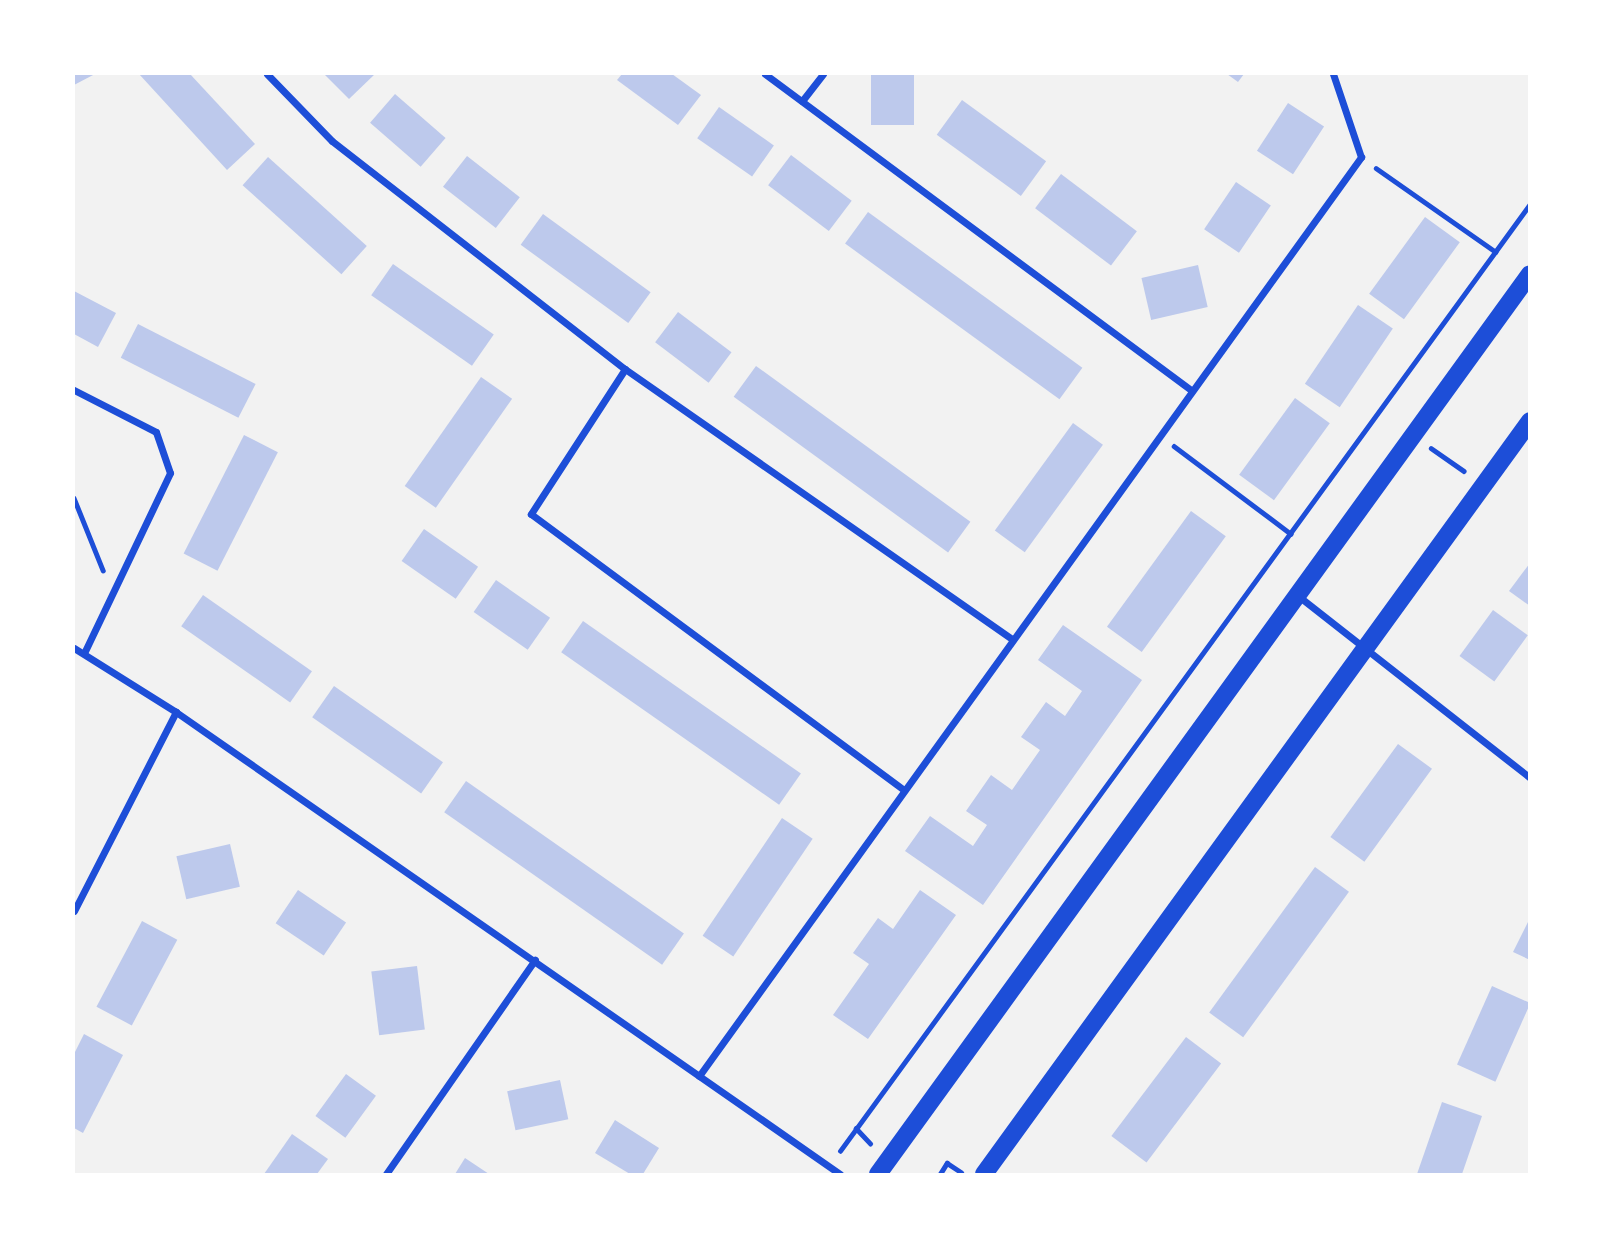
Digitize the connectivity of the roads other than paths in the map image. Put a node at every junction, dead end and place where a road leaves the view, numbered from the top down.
1 (267, 74) edge
2 (765, 74) edge
3 (823, 74) edge
4 (1333, 74) edge
5 (803, 101) junction
6 (1530, 274) edge
7 (625, 369) junction
8 (74, 390) edge
9 (1191, 390) junction
10 (1530, 421) edge
11 (1297, 595) junction
12 (1012, 639) junction
13 (74, 648) edge
14 (1364, 648) junction
15 (84, 653) junction
16 (176, 712) junction
17 (1530, 778) edge
18 (904, 790) junction
19 (74, 911) edge
20 (535, 960) junction
21 (699, 1076) junction
22 (386, 1174) edge
23 (839, 1174) edge
24 (878, 1174) edge
25 (984, 1174) edge

1 - 7 street
2 - 5 street
3 - 5 street
4 - 9 street
5 - 9 street
6 - 11 main road
7 - 12 street
7 - 18 street
8 - 15 street
9 - 12 street
10 - 14 main road
11 - 14 street
11 - 24 main road
12 - 18 street
13 - 15 street
14 - 17 street
14 - 25 main road
15 - 16 street
16 - 19 street
16 - 20 street
18 - 21 street
20 - 21 street
20 - 22 street
21 - 23 street

